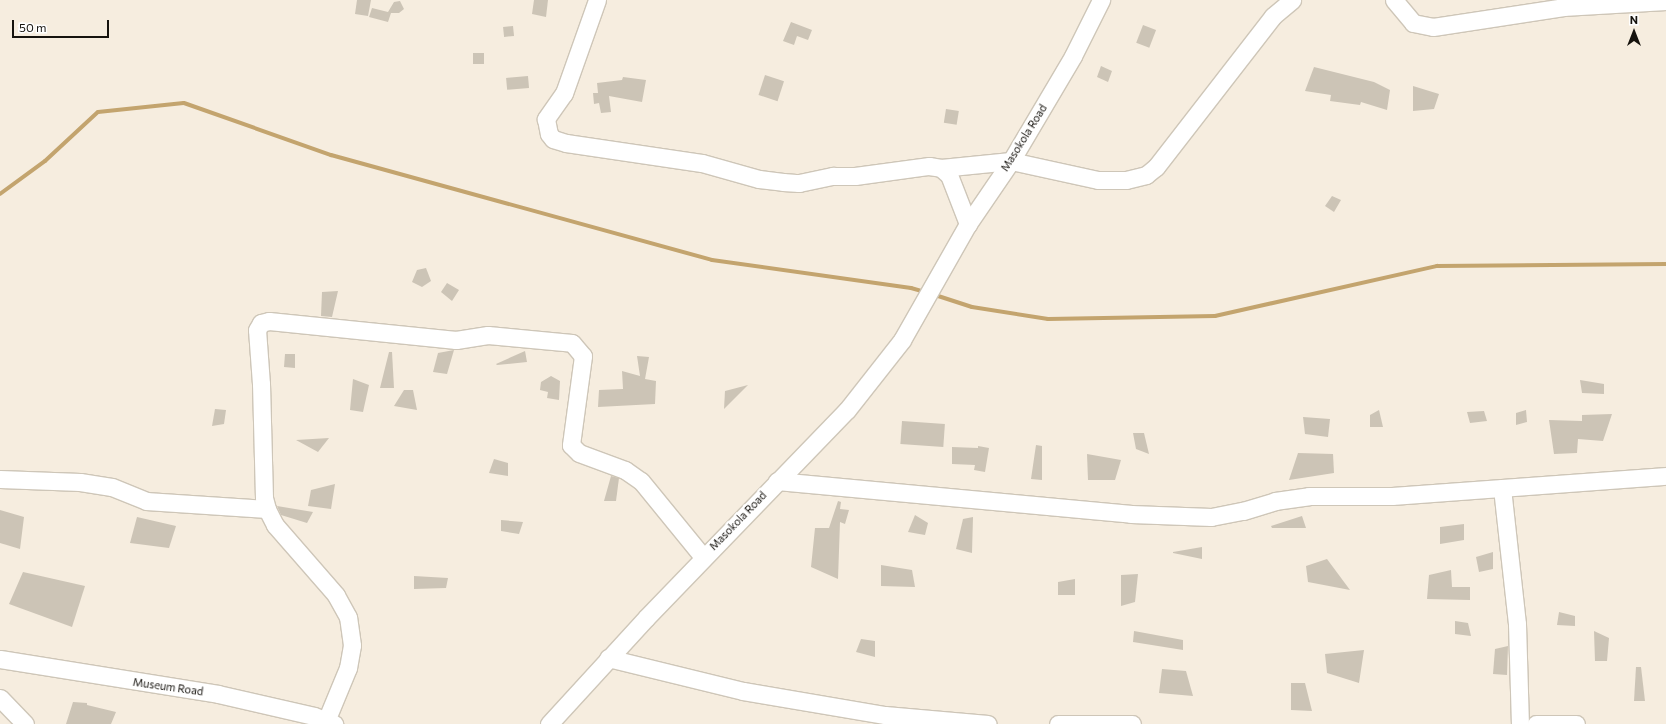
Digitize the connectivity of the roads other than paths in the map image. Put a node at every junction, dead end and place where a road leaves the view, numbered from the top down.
1 (596, 0) edge
2 (1101, 0) edge
3 (1292, 0) edge
4 (1394, 0) edge
5 (1666, 1) edge
6 (1011, 161) junction
7 (941, 168) junction
8 (968, 224) junction
9 (1666, 476) edge
10 (0, 479) edge
11 (777, 481) junction
12 (1502, 488) junction
13 (267, 509) junction
14 (703, 557) junction
15 (608, 658) junction
16 (0, 659) edge
17 (0, 698) edge
18 (319, 721) edge
19 (25, 724) edge
20 (549, 724) edge
21 (988, 724) edge
22 (1058, 724) edge
23 (1132, 724) edge
24 (1520, 724) edge
25 (1536, 724) edge
26 (1576, 724) edge

1 - 7 street
2 - 6 street, Masokola Road
3 - 6 street
4 - 5 street
6 - 7 street
6 - 8 street, Masokola Road
7 - 8 street
8 - 11 street, Masokola Road
9 - 12 street
10 - 13 street
11 - 12 street
11 - 14 street, Masokola Road
12 - 24 street
13 - 14 street
13 - 18 street
14 - 15 street, Masokola Road
15 - 20 street, Masokola Road
15 - 21 street
16 - 18 street, Museum Road
17 - 19 street
22 - 23 street
25 - 26 street

